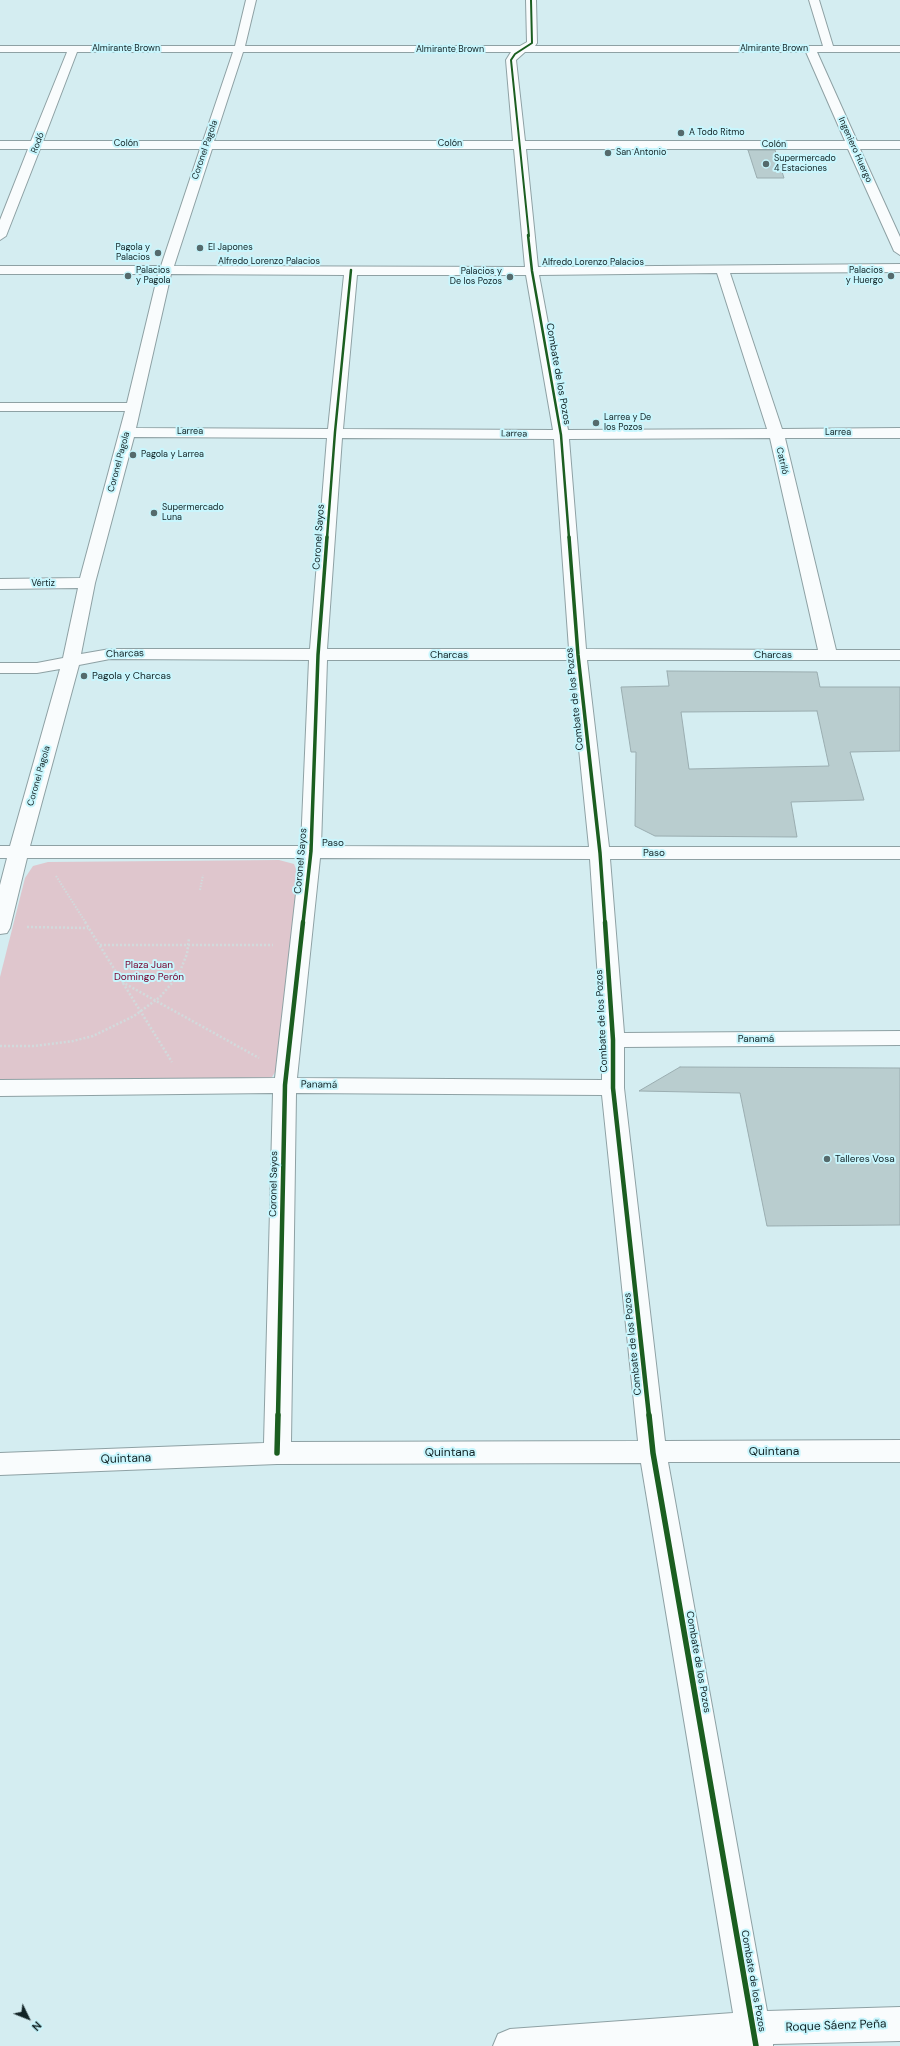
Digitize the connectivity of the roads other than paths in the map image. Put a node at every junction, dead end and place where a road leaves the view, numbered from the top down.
1 (251, 0) edge
2 (531, 0) edge
3 (814, 0) edge
4 (0, 49) edge
5 (239, 49) junction
6 (810, 49) junction
7 (829, 49) junction
8 (900, 49) edge
9 (74, 50) junction
10 (521, 50) junction
11 (207, 144) junction
12 (520, 144) junction
13 (0, 145) edge
14 (37, 145) junction
15 (853, 145) junction
16 (900, 145) edge
17 (0, 236) edge
18 (900, 251) edge
19 (900, 268) edge
20 (0, 270) edge
21 (165, 270) junction
22 (351, 270) junction
23 (723, 270) junction
24 (532, 271) junction
25 (0, 408) edge
26 (134, 408) junction
27 (128, 432) junction
28 (335, 432) junction
29 (776, 432) junction
30 (900, 433) edge
31 (561, 435) junction
32 (87, 583) junction
33 (0, 584) edge
34 (318, 655) junction
35 (578, 655) junction
36 (828, 655) junction
37 (900, 655) edge
38 (71, 661) junction
39 (0, 668) edge
40 (311, 851) junction
41 (9, 852) edge
42 (600, 853) junction
43 (900, 853) edge
44 (0, 928) edge
45 (900, 1038) edge
46 (613, 1040) junction
47 (285, 1085) junction
48 (0, 1088) edge
49 (613, 1088) junction
50 (900, 1451) edge
51 (277, 1453) junction
52 (653, 1453) junction
53 (0, 1464) edge
54 (900, 2024) edge
55 (754, 2037) edge
56 (510, 2046) edge

1 - 5 street, Coronel Pagola
2 - 10 street, Combate de los Pozos
3 - 7 street
4 - 9 street, Almirante Brown
5 - 9 street, Almirante Brown
5 - 10 street, Almirante Brown
5 - 11 street, Coronel Pagola
6 - 7 street, Almirante Brown
6 - 10 street, Almirante Brown
6 - 15 street, Ingeniero Huergo
7 - 8 street, Almirante Brown
9 - 14 street, Rodó
10 - 12 street, Combate de los Pozos
11 - 12 street, Colón
11 - 14 street, Colón
11 - 21 street, Coronel Pagola
12 - 15 street, Colón
12 - 24 street, Combate de los Pozos
13 - 14 street, Colón
14 - 17 street, Rodó
15 - 16 street, Colón
15 - 18 street, Ingeniero Huergo
19 - 23 street, Alfredo Lorenzo Palacios
20 - 21 street, Alfredo Lorenzo Palacios
21 - 22 street, Alfredo Lorenzo Palacios
21 - 26 street, Coronel Pagola
22 - 24 street, Alfredo Lorenzo Palacios
22 - 28 street, Coronel Sayos
23 - 24 street, Alfredo Lorenzo Palacios
23 - 29 street, Catriló
24 - 31 street, Combate de los Pozos
25 - 26 street
26 - 27 street, Coronel Pagola
27 - 28 street, Larrea
27 - 32 street, Coronel Pagola
28 - 31 street, Larrea
28 - 34 street, Coronel Sayos
29 - 30 street, Larrea
29 - 31 street, Larrea
29 - 36 street, Catriló
31 - 35 street, Combate de los Pozos
32 - 33 street, Vértiz
32 - 38 street, Coronel Pagola
34 - 35 street, Charcas
34 - 38 street, Charcas
34 - 40 street, Coronel Sayos
35 - 36 street, Charcas
35 - 42 street, Combate de los Pozos
36 - 37 street, Charcas
38 - 39 street, Charcas
38 - 41 street, Coronel Pagola
40 - 41 street, Paso
40 - 42 street, Paso
40 - 47 street, Coronel Sayos
41 - 44 street, Coronel Pagola
42 - 43 street, Paso
42 - 46 street, Combate de los Pozos
45 - 46 street, Panamá
46 - 49 street, Combate de los Pozos
47 - 48 street, Panamá
47 - 49 street, Panamá
47 - 51 street, Coronel Sayos
49 - 52 street, Combate de los Pozos
50 - 52 street, Quintana
51 - 52 street, Quintana
51 - 53 street, Quintana
52 - 55 street, Combate de los Pozos
54 - 55 street, Roque Sáenz Peña
55 - 56 street, Roque Sáenz Peña

